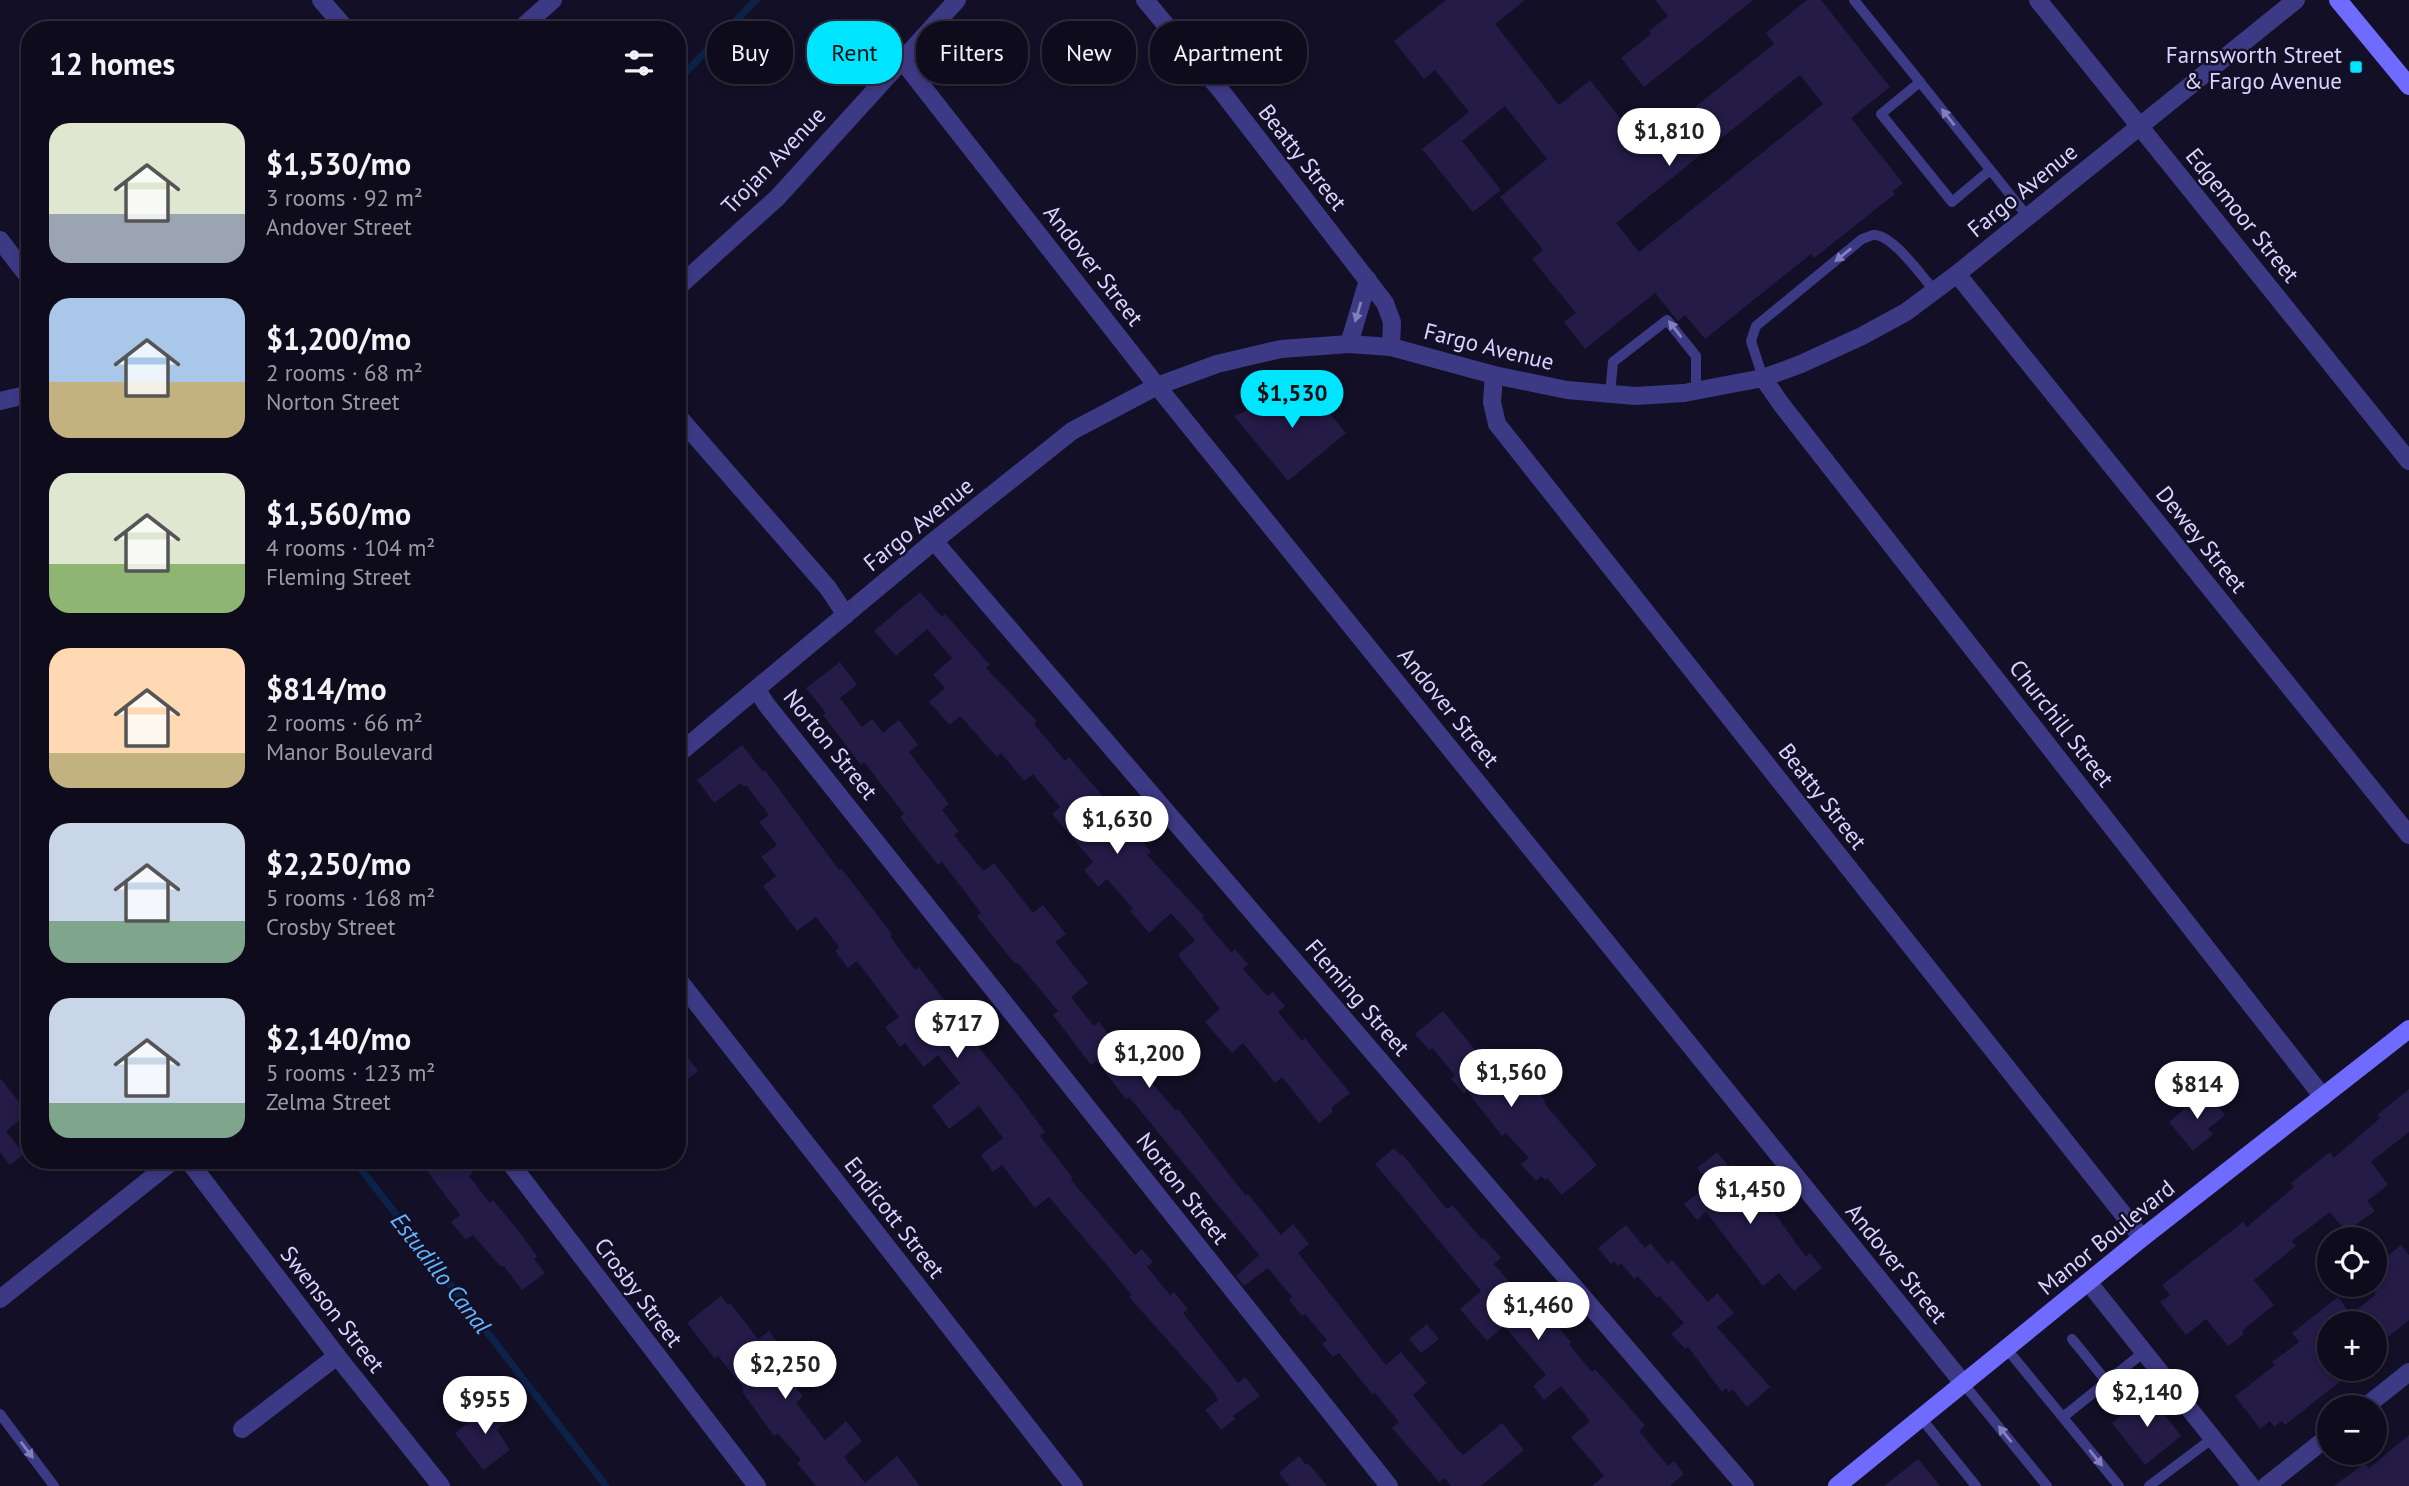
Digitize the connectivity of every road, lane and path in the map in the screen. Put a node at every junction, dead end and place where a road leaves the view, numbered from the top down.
1 (321, 0) edge
2 (553, 0) edge
3 (957, 0) edge
4 (1145, 0) edge
5 (1854, 0) edge
6 (2038, 0) edge
7 (2296, 0) edge
8 (2338, 0) edge
9 (339, 21) edge
10 (529, 21) edge
11 (902, 58) edge
12 (902, 60) edge
13 (1920, 82) junction
14 (879, 84) edge
15 (2409, 86) edge
16 (2140, 125) junction
17 (1990, 170) junction
18 (2028, 216) junction
19 (0, 240) edge
20 (21, 267) edge
21 (1957, 274) junction
22 (686, 280) edge
23 (1368, 280) junction
24 (1935, 290) junction
25 (1349, 344) junction
26 (1391, 347) junction
27 (1494, 374) junction
28 (1763, 378) junction
29 (1157, 386) junction
30 (1696, 390) junction
31 (1610, 394) junction
32 (21, 396) edge
33 (0, 401) edge
34 (686, 425) edge
35 (2409, 461) edge
36 (934, 541) junction
37 (846, 615) junction
38 (757, 690) junction
39 (686, 748) edge
40 (2409, 835) edge
41 (686, 990) edge
42 (2409, 1029) edge
43 (2323, 1097) junction
44 (163, 1169) edge
45 (195, 1169) edge
46 (515, 1169) edge
47 (2142, 1238) junction
48 (2089, 1283) junction
49 (0, 1299) edge
50 (2072, 1339) dead end
51 (2006, 1348) junction
52 (2144, 1352) junction
53 (337, 1356) junction
54 (2409, 1372) edge
55 (2106, 1382) junction
56 (1963, 1383) junction
57 (2380, 1395) edge
58 (0, 1414) edge
59 (2063, 1417) junction
60 (1921, 1418) junction
61 (242, 1429) dead end
62 (2213, 1438) junction
63 (2317, 1446) edge
64 (54, 1486) edge
65 (441, 1486) edge
66 (757, 1486) edge
67 (1073, 1486) edge
68 (1389, 1486) edge
69 (1745, 1486) edge
70 (1837, 1486) edge
71 (1976, 1486) edge
72 (2047, 1486) edge
73 (2119, 1486) edge
74 (2149, 1486) edge
75 (2251, 1486) edge
76 (2266, 1486) edge

1 - 9 street
2 - 10 street
3 - 11 street, Trojan Avenue
4 - 23 street, Beatty Street
5 - 13 lane
6 - 16 street, Edgemoor Street
7 - 16 street, Fargo Avenue
8 - 15 street
12 - 29 street, Andover Street
17 -> 13 lane
13 - 17 lane
14 - 22 street, Trojan Avenue
16 - 18 street, Fargo Avenue
16 - 35 street, Edgemoor Street
17 - 18 lane
18 - 21 street, Fargo Avenue
19 - 20 street
21 - 24 street, Fargo Avenue
21 - 40 street, Dewey Street
23 -> 25 street
23 - 26 street, Beatty Street
24 - 28 street, Fargo Avenue
24 -> 28 lane
25 - 26 street, Fargo Avenue
25 - 29 street, Fargo Avenue
26 - 27 street, Fargo Avenue
27 - 31 street, Fargo Avenue
27 - 47 street, Beatty Street
28 - 30 street, Fargo Avenue
28 - 43 street, Churchill Street
29 - 36 street, Fargo Avenue
29 - 56 street, Andover Street
30 - 31 street, Fargo Avenue
30 -> 31 lane
32 - 33 street
34 - 37 street
36 - 37 street, Fargo Avenue
36 - 69 street, Fleming Street
37 - 38 street, Fargo Avenue
38 - 39 street, Fargo Avenue
38 - 68 street, Norton Street
41 - 67 street, Endicott Street
42 - 43 street, Manor Boulevard
43 - 47 street, Manor Boulevard
44 - 49 street
45 - 53 street, Swenson Street
46 - 66 street, Crosby Street
47 - 48 street, Manor Boulevard
48 - 51 street, Manor Boulevard
48 - 52 street
50 - 55 lane
51 - 56 street, Manor Boulevard
51 - 59 lane
52 - 55 lane
52 - 62 street
53 - 61 street
53 - 65 street, Swenson Street
54 - 57 street
55 - 59 lane
56 - 60 street, Manor Boulevard
72 -> 56 lane
58 -> 64 lane
59 -> 73 lane
60 - 70 street, Manor Boulevard
60 - 71 lane
62 - 74 lane
62 - 75 street
63 - 76 street

